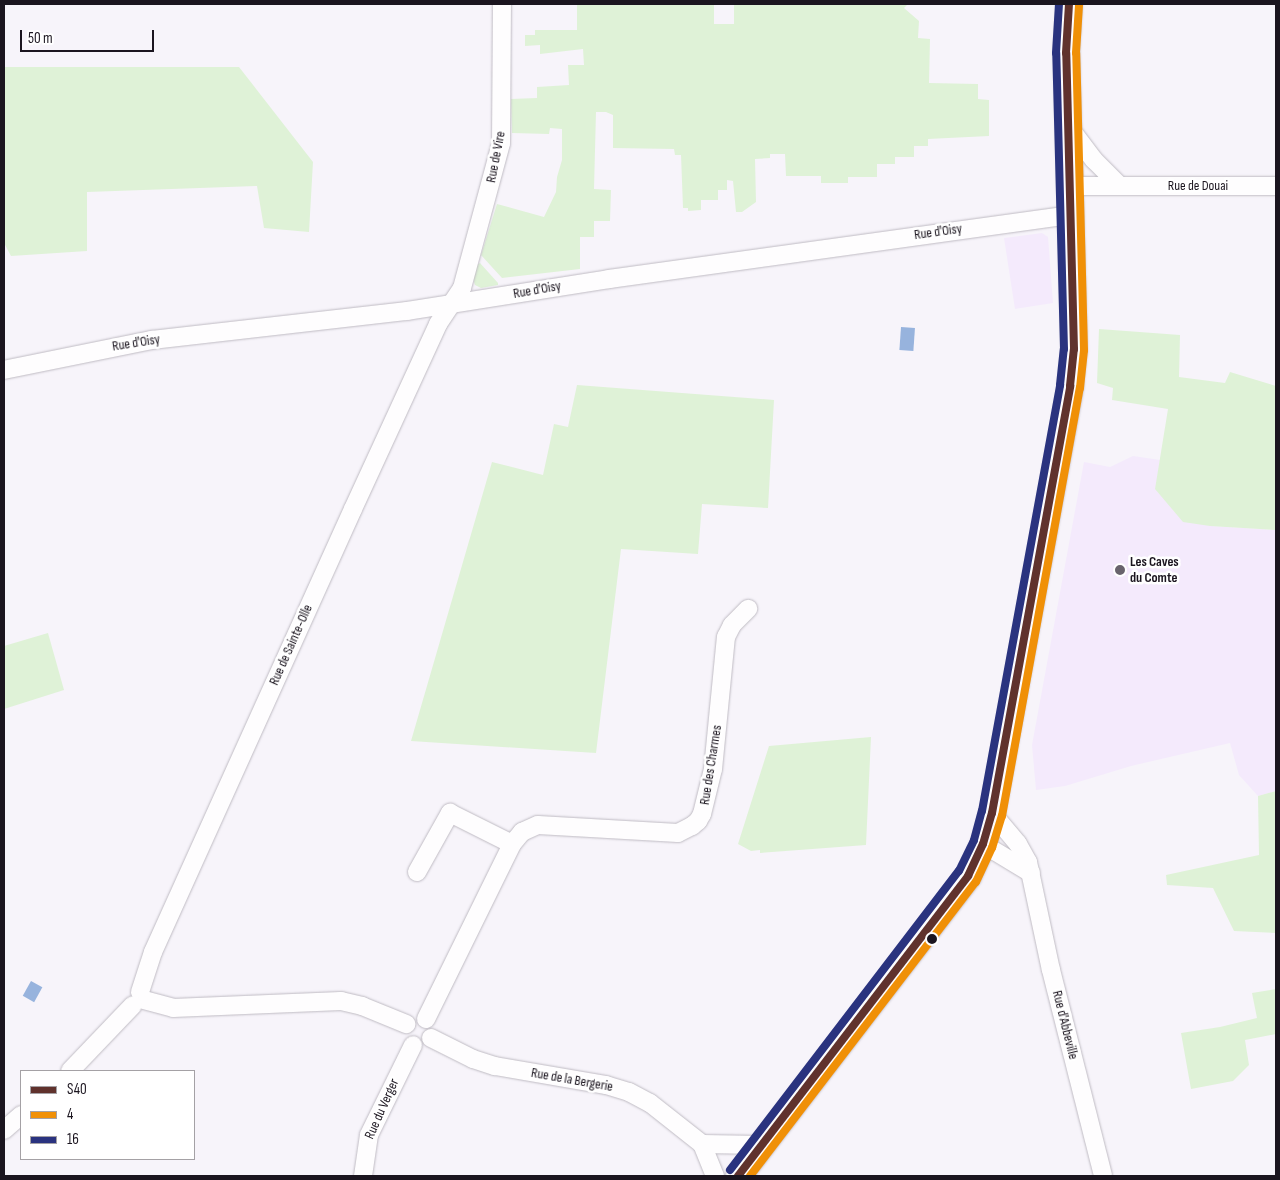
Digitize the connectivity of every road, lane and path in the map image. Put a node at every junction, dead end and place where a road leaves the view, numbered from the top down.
1 (502, 4) edge
2 (1069, 4) edge
3 (1069, 127) junction
4 (1119, 185) junction
5 (1071, 186) junction
6 (1276, 186) edge
7 (1072, 215) junction
8 (452, 304) junction
9 (4, 370) edge
10 (748, 609) dead end
11 (992, 813) junction
12 (512, 844) junction
13 (982, 844) junction
14 (417, 872) dead end
15 (1031, 873) junction
16 (139, 999) junction
17 (426, 1019) junction
18 (406, 1024) junction
19 (431, 1038) junction
20 (413, 1045) junction
21 (71, 1070) edge
22 (20, 1116) edge
23 (4, 1130) edge
24 (702, 1144) junction
25 (762, 1145) junction
26 (363, 1176) edge
27 (714, 1176) edge
28 (738, 1176) edge
29 (1103, 1176) edge

1 - 8 street, Rue de Vire
2 - 3 main road
3 - 4 street
3 - 5 main road
4 - 5 street, Rue de Douai
4 - 6 street, Rue de Douai
5 - 7 main road
7 - 8 street, Rue d'Oisy
7 - 11 main road
8 - 9 street, Rue d'Oisy
8 - 16 street, Rue de Sainte-Olle
10 - 12 street, Rue des Charmes
11 - 13 main road
11 - 15 street, Rue d'Abbeville
12 - 14 street
12 - 17 street, Rue des Charmes
13 - 15 street
13 - 25 main road
15 - 29 street, Rue d'Abbeville
16 - 18 street
16 - 21 street, Rue de Sainte-Olle
17 - 18 street
17 - 19 street
18 - 20 street
19 - 20 street
19 - 24 street, Rue de la Bergerie
20 - 26 street, Rue du Verger
22 - 23 street
24 - 25 street
24 - 27 street
25 - 28 main road

